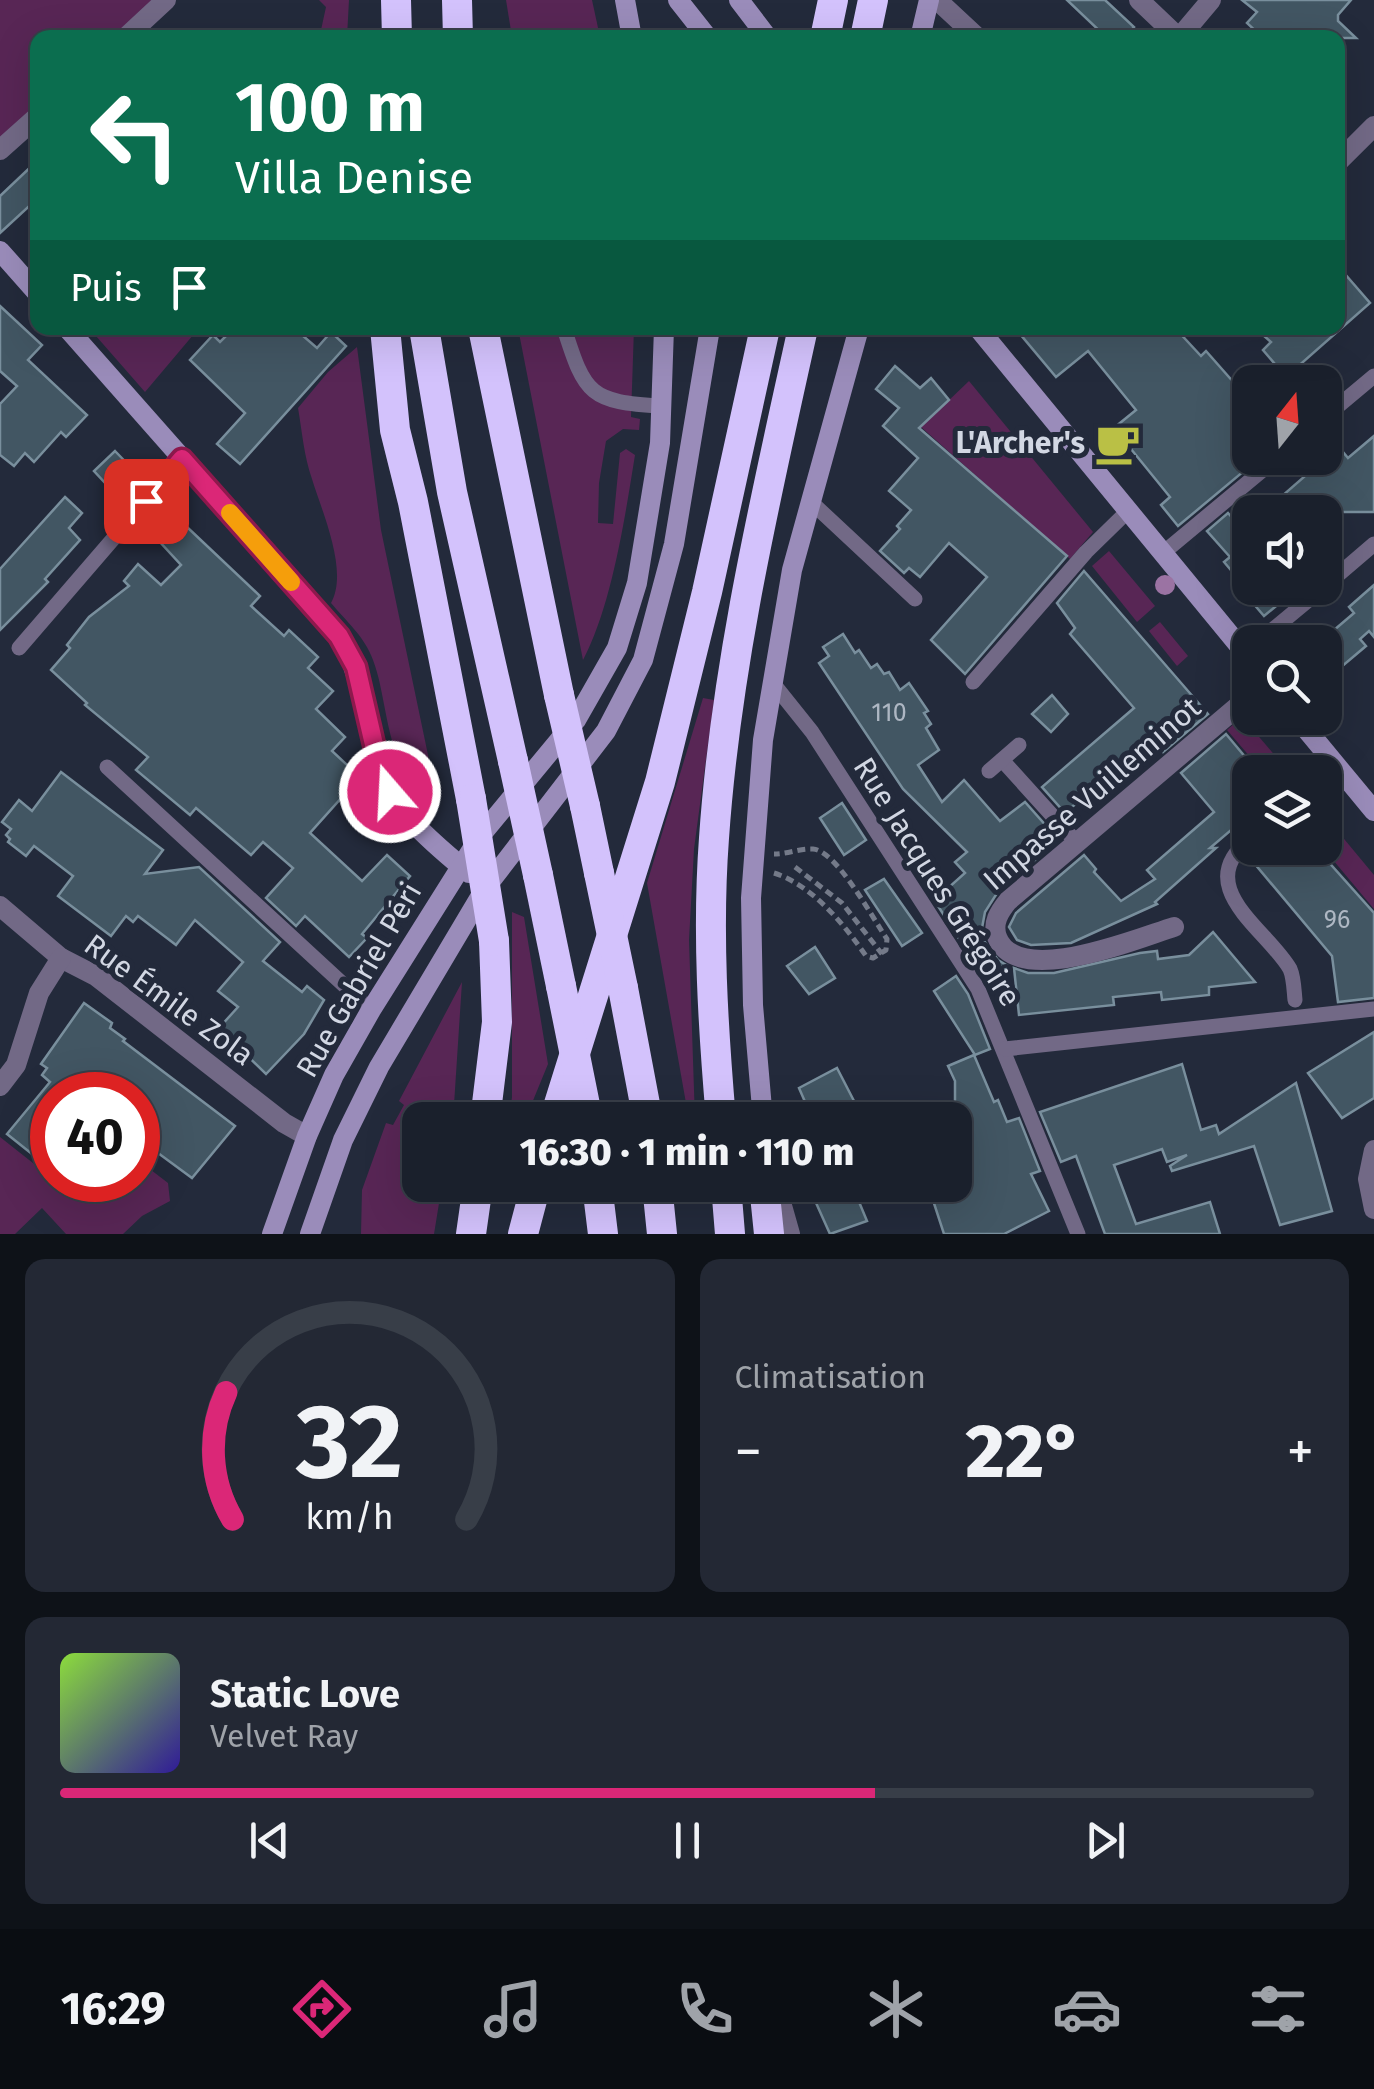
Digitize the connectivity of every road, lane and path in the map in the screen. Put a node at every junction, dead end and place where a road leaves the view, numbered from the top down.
1 (166, 0) edge
2 (396, 0) edge
3 (457, 0) edge
4 (678, 0) edge
5 (833, 0) edge
6 (873, 0) edge
7 (929, 0) edge
8 (938, 0) edge
9 (1139, 0) edge
10 (1211, 0) edge
11 (739, 2) edge
12 (627, 3) edge
13 (133, 30) edge
14 (397, 30) edge
15 (458, 30) edge
16 (631, 30) edge
17 (702, 30) edge
18 (762, 30) edge
19 (827, 30) edge
20 (867, 30) edge
21 (922, 30) edge
22 (970, 30) edge
23 (1171, 30) edge
24 (1187, 30) edge
25 (30, 123) edge
26 (1374, 126) edge
27 (0, 150) edge
28 (1345, 155) edge
29 (0, 251) edge
30 (30, 285) edge
31 (73, 335) edge
32 (385, 335) edge
33 (425, 335) edge
34 (484, 335) edge
35 (566, 335) edge
36 (664, 335) edge
37 (709, 335) edge
38 (763, 335) edge
39 (801, 335) edge
40 (857, 335) edge
41 (984, 335) edge
42 (1374, 376) edge
43 (1342, 403) edge
44 (662, 406) junction
45 (182, 459) junction
46 (1257, 475) edge
47 (810, 501) junction
48 (1128, 511) junction
49 (1374, 544) edge
50 (1163, 553) junction
51 (1342, 572) edge
52 (915, 599) dead end
53 (1303, 605) edge
54 (1281, 625) edge
55 (1232, 630) edge
56 (19, 648) dead end
57 (772, 682) junction
58 (974, 682) dead end
59 (1232, 711) edge
60 (1019, 745) dead end
61 (1002, 760) junction
62 (106, 768) dead end
63 (989, 771) dead end
64 (1342, 782) edge
65 (1374, 810) edge
66 (1078, 844) junction
67 (772, 854) dead end
68 (1232, 860) edge
69 (461, 866) junction
70 (795, 866) dead end
71 (785, 876) dead end
72 (486, 887) junction
73 (0, 906) edge
74 (1174, 927) dead end
75 (882, 954) junction
76 (61, 958) junction
77 (1296, 1000) dead end
78 (372, 1010) junction
79 (1374, 1010) edge
80 (1005, 1048) junction
81 (0, 1086) edge
82 (487, 1102) edge
83 (560, 1102) edge
84 (584, 1102) edge
85 (645, 1102) edge
86 (719, 1102) edge
87 (761, 1102) edge
88 (307, 1136) junction
89 (1374, 1150) edge
90 (476, 1202) edge
91 (532, 1202) edge
92 (599, 1202) edge
93 (659, 1202) edge
94 (727, 1202) edge
95 (766, 1202) edge
96 (780, 1202) edge
97 (1374, 1208) edge
98 (272, 1234) edge
99 (310, 1234) edge
100 (471, 1234) edge
101 (524, 1234) edge
102 (603, 1234) edge
103 (662, 1234) edge
104 (730, 1234) edge
105 (769, 1234) edge
106 (790, 1234) edge
107 (1078, 1234) edge

1 - 13 street
2 - 14 highway
3 - 15 highway
4 - 17 main road
5 - 19 highway
6 - 20 highway
7 - 21 main road
8 - 22 street
9 - 23 street
10 - 24 street
11 - 18 main road
12 - 16 main road
25 - 27 street
26 - 28 street
29 - 30 main road
31 - 45 main road
32 - 82 highway, bridge
33 - 84 highway, bridge
34 - 85 highway, bridge
35 - 44 lane
36 - 44 main road, Rue Gabriel Péri
37 - 72 main road, Rue Gabriel Péri
38 - 83 highway
39 - 86 highway
40 - 47 main road
41 - 48 main road
42 - 43 lane
44 - 69 main road, Rue Gabriel Péri
45 - 56 lane
45 - 69 main road
46 - 50 lane
47 - 52 lane
47 - 57 main road
48 - 50 main road
48 - 58 lane
49 - 51 lane
50 - 55 main road
53 - 54 lane
57 - 80 lane, Rue Jacques Grégoire
57 - 87 main road
59 - 66 street, Impasse Vuilleminot
60 - 61 lane
61 - 63 lane
61 - 66 lane
62 - 78 lane
64 - 65 main road
66 - 74 street, Impasse Vuilleminot
67 - 75 path
68 - 77 lane
69 - 72 main road
69 - 78 main road, Rue Gabriel Péri
70 - 75 path
71 - 75 path
72 - 99 main road, Rue Gabriel Péri
73 - 76 street, Rue Émile Zola
76 - 81 street
76 - 88 street, Rue Émile Zola
78 - 88 main road, Rue Gabriel Péri
79 - 80 lane
80 - 107 lane, Rue Jacques Grégoire
88 - 98 main road, Rue Gabriel Péri
89 - 97 street
90 - 100 highway
91 - 101 highway
92 - 102 highway
93 - 103 highway
94 - 104 highway
95 - 105 highway
96 - 106 street

